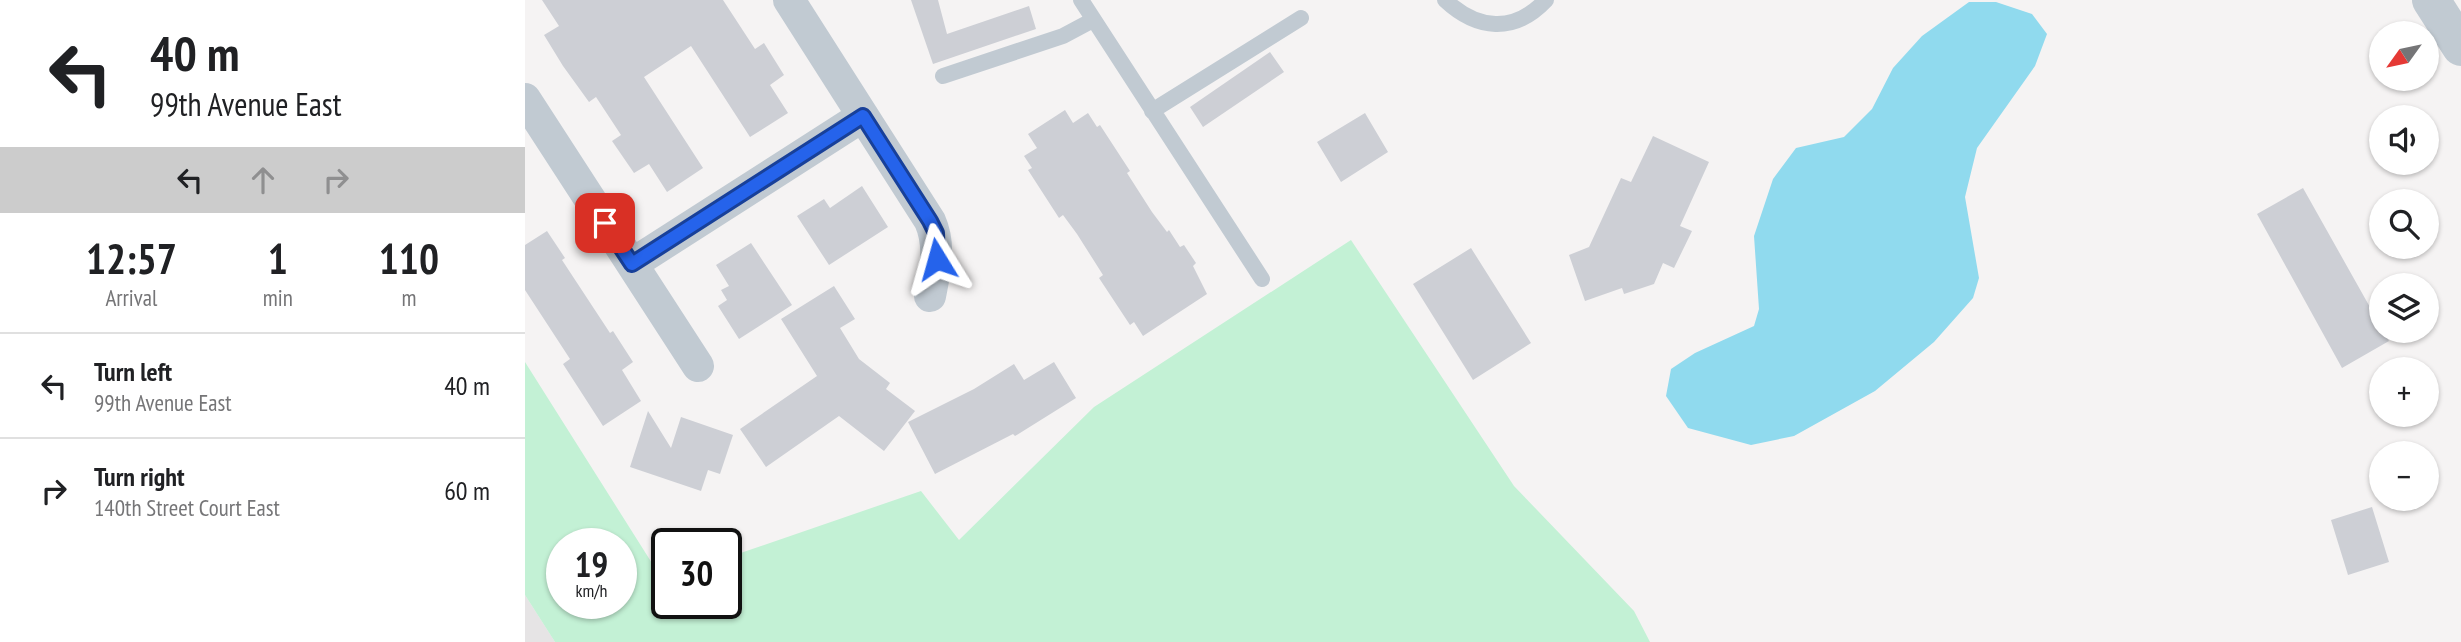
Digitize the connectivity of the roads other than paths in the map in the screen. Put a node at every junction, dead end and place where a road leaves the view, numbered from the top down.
1 (789, 0) edge
2 (1081, 0) edge
3 (1445, 0) edge
4 (1546, 0) edge
5 (2431, 0) edge
6 (1301, 18) dead end
7 (1093, 20) junction
8 (2461, 47) edge
9 (943, 76) dead end
10 (525, 99) edge
11 (1153, 111) junction
12 (863, 116) junction
13 (632, 264) junction
14 (1262, 279) dead end
15 (930, 296) dead end
16 (698, 366) dead end

1 - 12 street
2 - 7 lane
3 - 4 lane
5 - 8 street
6 - 11 lane
7 - 9 lane
7 - 11 lane
10 - 13 street
11 - 14 lane
12 - 13 street
12 - 15 street
13 - 16 street

